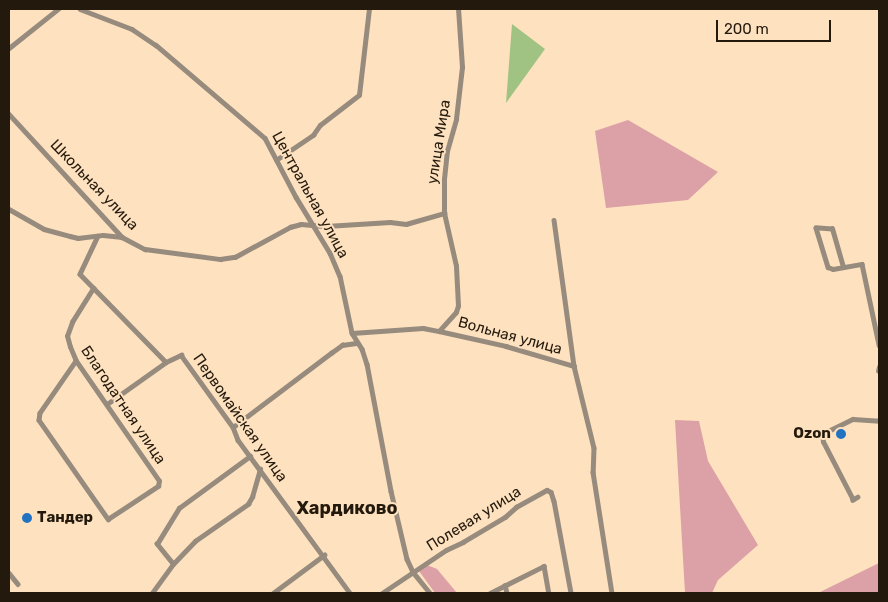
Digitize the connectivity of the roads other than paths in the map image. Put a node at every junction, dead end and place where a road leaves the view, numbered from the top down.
1 (58, 9) edge
2 (80, 9) edge
3 (369, 9) edge
4 (458, 9) edge
5 (9, 48) edge
6 (9, 114) edge
7 (276, 160) junction
8 (9, 209) edge
9 (444, 213) junction
10 (554, 220) dead end
11 (314, 225) junction
12 (98, 236) junction
13 (122, 237) junction
14 (843, 267) junction
15 (93, 288) junction
16 (439, 330) junction
17 (352, 333) junction
18 (356, 342) junction
19 (879, 346) edge
20 (76, 362) junction
21 (166, 362) junction
22 (574, 366) junction
23 (107, 404) junction
24 (879, 421) edge
25 (233, 427) junction
26 (250, 456) junction
27 (260, 469) junction
28 (858, 497) dead end
29 (324, 555) junction
30 (173, 564) junction
31 (412, 572) junction
32 (9, 573) edge
33 (18, 584) dead end
34 (505, 585) junction
35 (152, 593) edge
36 (273, 593) edge
37 (350, 593) edge
38 (382, 593) edge
39 (430, 593) edge
40 (490, 593) edge
41 (507, 593) edge
42 (549, 593) edge
43 (571, 593) edge
44 (612, 593) edge

1 - 5 street
2 - 7 street, Центральная улица
3 - 7 street
4 - 9 street, улица Мира
6 - 13 street, Школьная улица
7 - 11 street, Центральная улица
8 - 12 street
9 - 11 street, Школьная улица
9 - 16 street, улица Мира
10 - 22 street
11 - 13 street, Школьная улица
11 - 17 street, Центральная улица
12 - 13 street
12 - 15 street
14 - 14 street
14 - 19 street
15 - 20 street, Благодатная улица
15 - 21 street
16 - 17 street, Вольная улица
16 - 22 street, Вольная улица
17 - 18 street, Центральная улица
18 - 25 street
18 - 31 street, Центральная улица
20 - 23 street, Благодатная улица
20 - 23 street, Благодатная улица
21 - 23 street
21 - 25 street, Первомайская улица
22 - 44 street
24 - 28 street
25 - 26 street, Первомайская улица
26 - 27 street, Первомайская улица
26 - 30 street
27 - 29 street, Первомайская улица
27 - 30 street
29 - 36 street
29 - 37 street, Первомайская улица
30 - 35 street
31 - 38 street, Полевая улица
31 - 39 street, Центральная улица
31 - 43 street, Полевая улица
32 - 33 street
34 - 40 street
34 - 41 street
34 - 42 street

